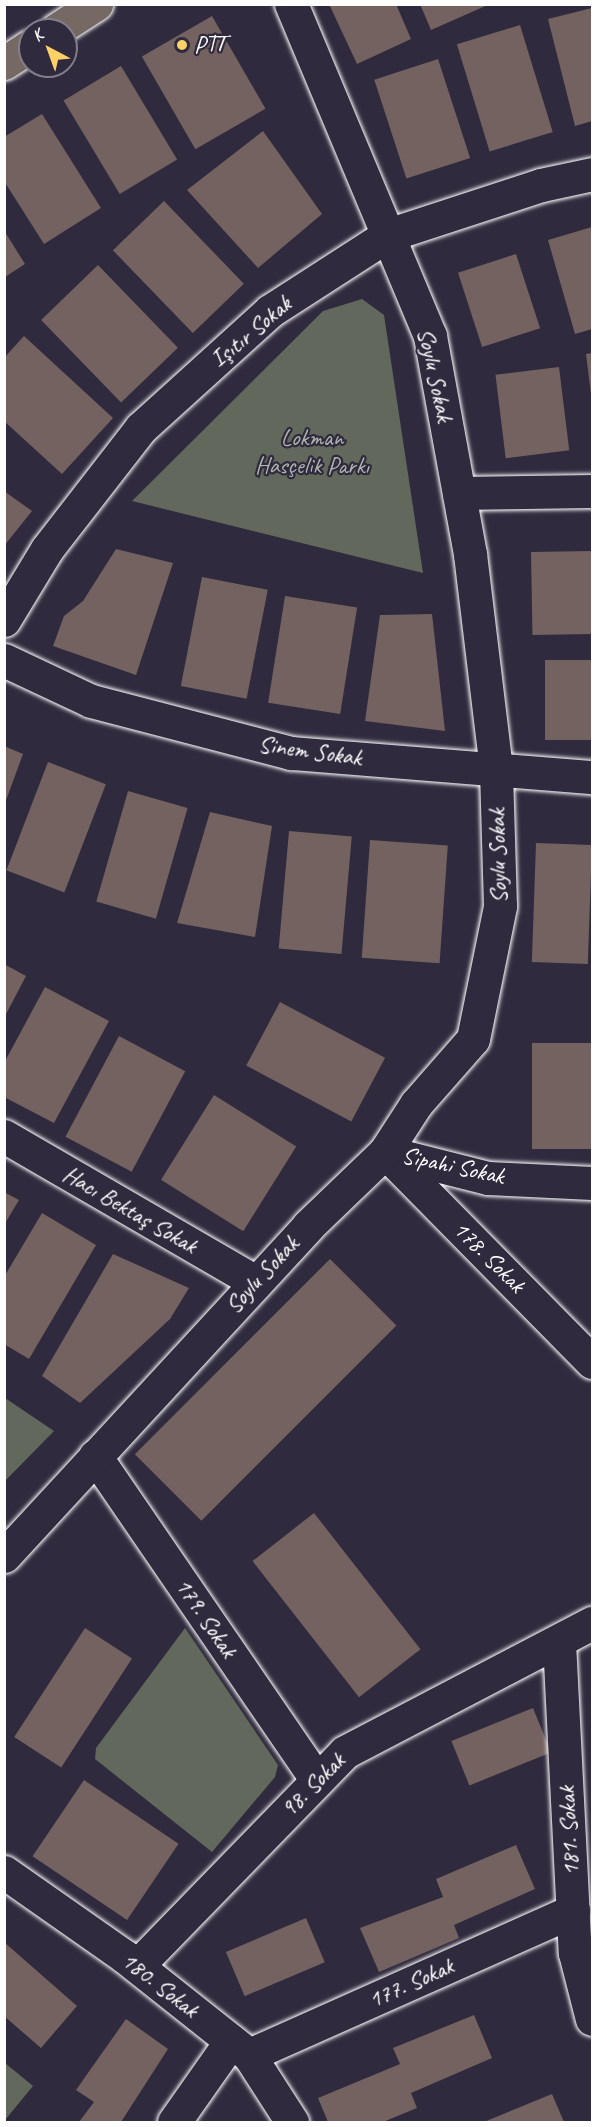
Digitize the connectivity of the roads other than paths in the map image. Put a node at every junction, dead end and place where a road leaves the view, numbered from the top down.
1 (96, 4) edge
2 (291, 4) edge
3 (74, 18) edge
4 (18, 54) edge
5 (4, 63) edge
6 (592, 174) edge
7 (388, 236) junction
8 (592, 491) edge
9 (459, 493) junction
10 (4, 620) edge
11 (4, 660) edge
12 (496, 769) junction
13 (592, 777) edge
14 (4, 1136) edge
15 (385, 1152) junction
16 (592, 1184) edge
17 (256, 1282) junction
18 (592, 1362) edge
19 (94, 1456) junction
20 (7, 1549) edge
21 (592, 1623) edge
22 (559, 1642) junction
23 (317, 1780) junction
24 (4, 1872) edge
25 (573, 1911) junction
26 (137, 1966) junction
27 (592, 2019) edge
28 (240, 2048) junction
29 (174, 2122) edge
30 (292, 2122) edge

1 - 3 main road
2 - 7 street, Soylu Sokak
4 - 5 main road
6 - 7 street, Işıtır Sokak
7 - 9 street, Soylu Sokak
7 - 10 street, Işıtır Sokak
8 - 9 street
9 - 12 street, Soylu Sokak
11 - 12 street, Sinem Sokak
12 - 13 street, Sinem Sokak
12 - 15 street, Soylu Sokak
14 - 17 street, Hacı Bektaş Sokak
15 - 16 street, Sipahi Sokak
15 - 17 street, Soylu Sokak
15 - 18 street, 178. Sokak
17 - 19 street, Soylu Sokak
19 - 20 street, Soylu Sokak
19 - 23 street, 179. Sokak
21 - 22 street, 98. Sokak
22 - 23 street, 98. Sokak
22 - 25 street, 181. Sokak
23 - 26 street, 98. Sokak
24 - 26 street, 180. Sokak
25 - 27 street, 181. Sokak
25 - 28 street, 177. Sokak
26 - 28 street, 180. Sokak
28 - 29 street
28 - 30 street, 180. Sokak

